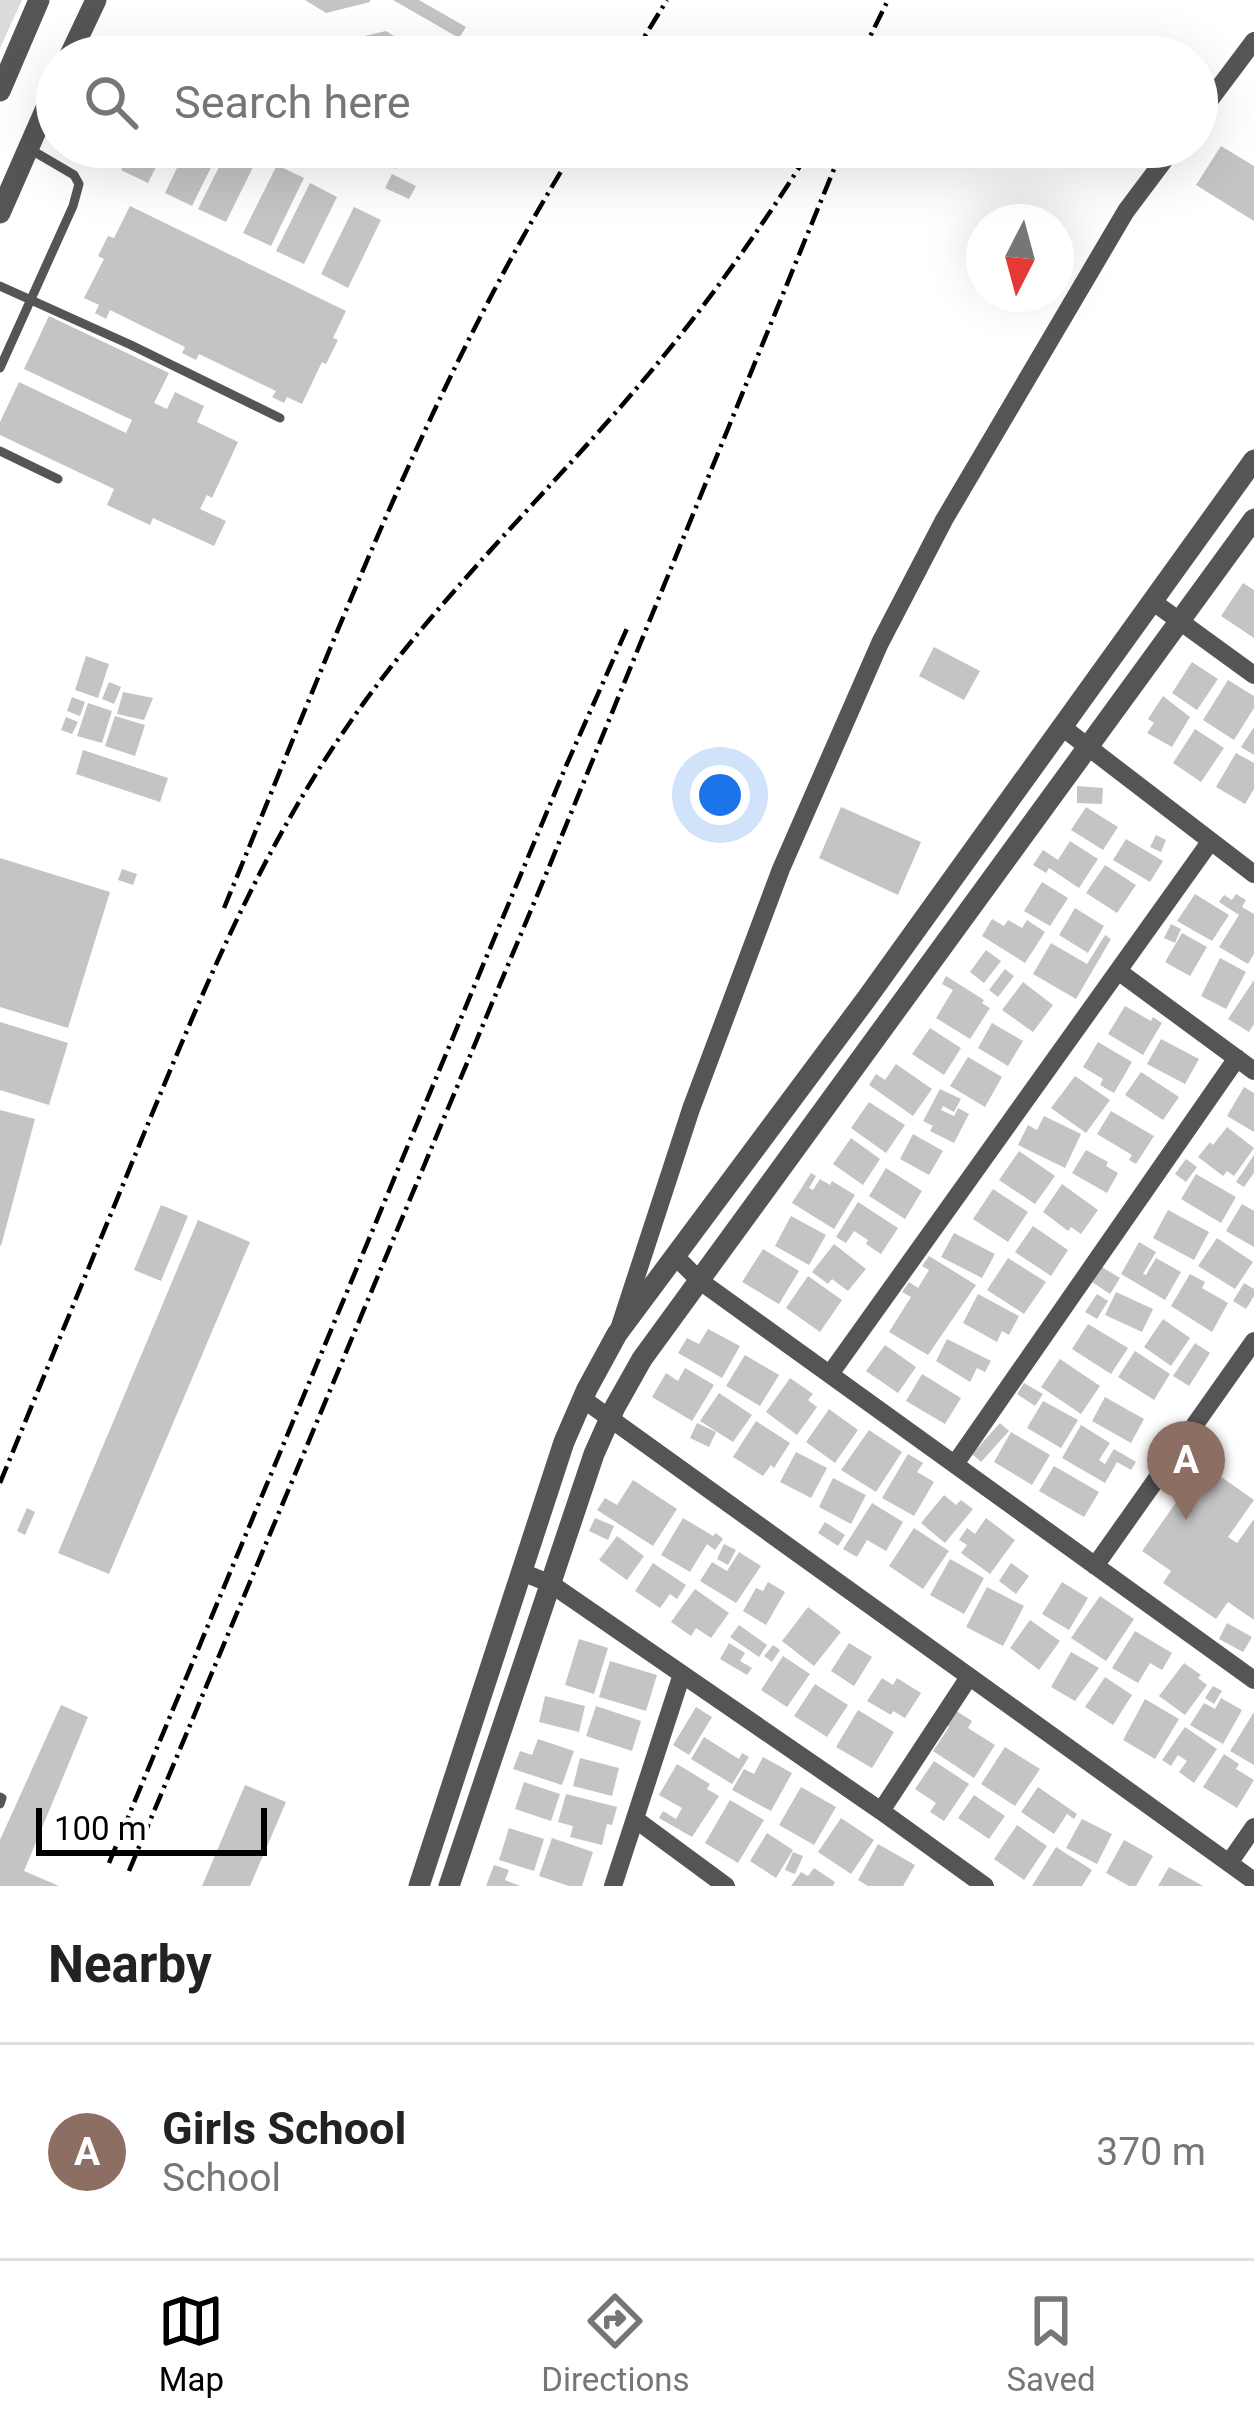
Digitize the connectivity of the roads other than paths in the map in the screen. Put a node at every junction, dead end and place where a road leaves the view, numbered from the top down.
1 (39, 0) edge
2 (96, 0) edge
3 (79, 36) edge
4 (1250, 55) edge
5 (0, 91) edge
6 (1218, 92) edge
7 (36, 130) edge
8 (28, 148) junction
9 (36, 153) edge
10 (62, 168) edge
11 (1158, 168) edge
12 (0, 213) edge
13 (0, 286) edge
14 (32, 300) junction
15 (0, 368) edge
16 (280, 418) dead end
17 (0, 452) edge
18 (1254, 460) edge
19 (58, 479) dead end
20 (1254, 519) edge
21 (1153, 602) junction
22 (1178, 622) junction
23 (1254, 675) edge
24 (1062, 727) junction
25 (1087, 747) junction
26 (1210, 842) junction
27 (1254, 874) edge
28 (1118, 971) junction
29 (1237, 1058) junction
30 (1254, 1071) edge
31 (675, 1256) junction
32 (700, 1280) junction
33 (617, 1334) junction
34 (1254, 1341) edge
35 (830, 1374) junction
36 (583, 1399) junction
37 (610, 1420) junction
38 (955, 1464) junction
39 (1095, 1566) junction
40 (522, 1571) junction
41 (551, 1584) junction
42 (682, 1674) junction
43 (968, 1677) junction
44 (1254, 1680) edge
45 (881, 1811) junction
46 (635, 1819) junction
47 (1254, 1828) edge
48 (1229, 1863) junction
49 (1254, 1881) edge
50 (418, 1886) edge
51 (449, 1886) edge
52 (613, 1886) edge
53 (726, 1886) edge
54 (985, 1886) edge

1 - 5 street
2 - 3 street
4 - 6 street
7 - 8 street
8 - 9 lane
8 - 12 street
10 - 14 lane
11 - 33 street
13 - 14 lane
14 - 15 lane
14 - 16 lane
17 - 19 lane
18 - 21 street
20 - 22 street
21 - 22 street
21 - 24 street
22 - 23 street
22 - 25 street
24 - 25 street
24 - 31 street
25 - 26 street
25 - 32 street
26 - 27 street
26 - 28 street
28 - 29 street
28 - 35 street
29 - 30 street
29 - 38 street
31 - 32 street
31 - 33 street
32 - 35 street
32 - 37 street
33 - 36 street
34 - 39 street
35 - 38 street
36 - 37 street
36 - 40 street
37 - 41 street
37 - 43 street
38 - 39 street
39 - 44 street
40 - 41 street
40 - 50 street
41 - 42 street
41 - 51 street
42 - 45 street
42 - 46 street
43 - 45 street
43 - 48 street
45 - 54 street
46 - 52 street
46 - 53 street
47 - 48 street
48 - 49 street

